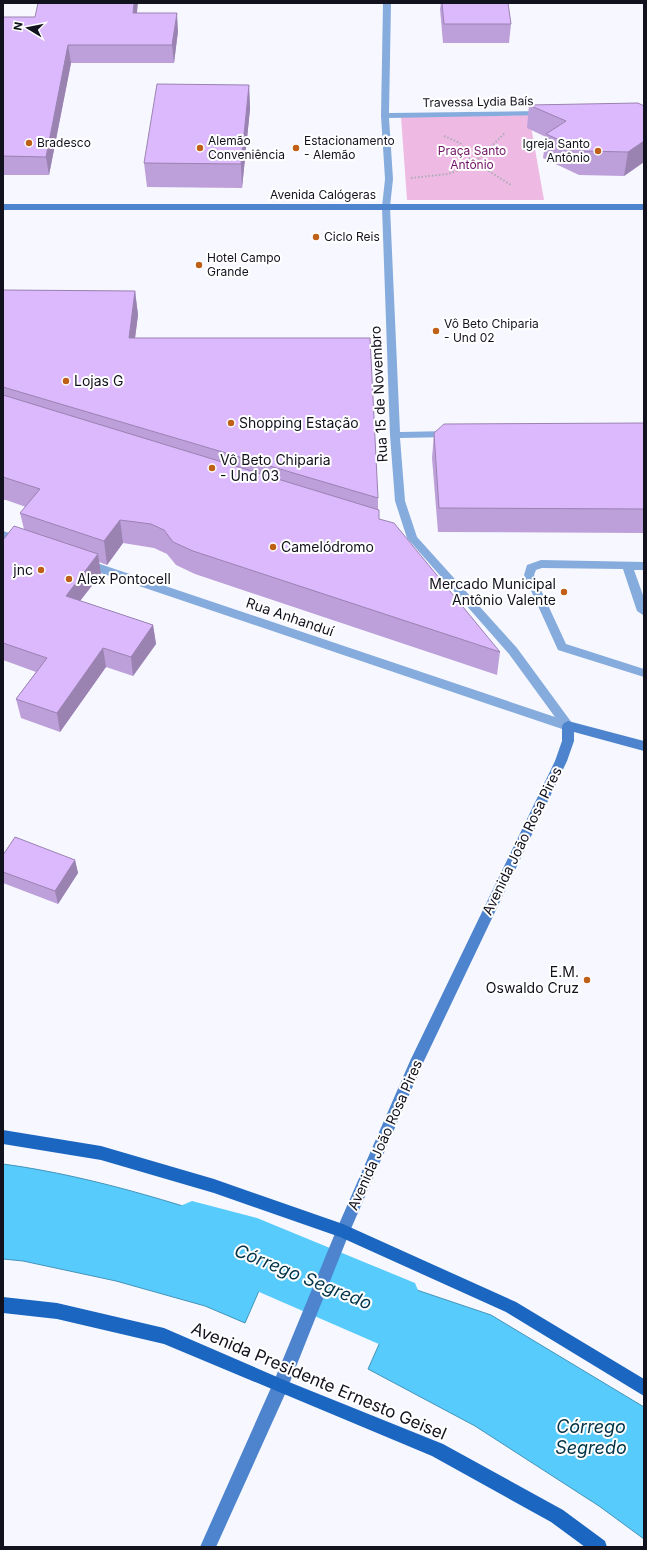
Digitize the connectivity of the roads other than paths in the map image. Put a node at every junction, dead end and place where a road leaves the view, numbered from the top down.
1 (387, 3) edge
2 (550, 114) edge
3 (385, 116) junction
4 (3, 207) edge
5 (386, 207) junction
6 (644, 207) edge
7 (457, 434) edge
8 (395, 435) junction
9 (397, 533) edge
10 (3, 535) edge
11 (412, 538) junction
12 (33, 545) edge
13 (71, 558) edge
14 (627, 566) junction
15 (644, 566) edge
16 (643, 610) edge
17 (644, 673) edge
18 (568, 726) junction
19 (644, 746) edge
20 (3, 1137) edge
21 (344, 1231) junction
22 (3, 1305) edge
23 (280, 1386) junction
24 (644, 1388) edge
25 (208, 1547) edge
26 (599, 1547) edge

1 - 3 street, Rua 15 de Novembro
2 - 3 street, Travessa Lydia Baís
3 - 5 street, Rua 15 de Novembro
4 - 5 street, Avenida Calógeras
5 - 6 street, Avenida Calógeras
5 - 8 street, Rua 15 de Novembro
7 - 8 street
8 - 11 street, Rua 15 de Novembro
9 - 11 street
10 - 12 street
11 - 18 street, Rua 15 de Novembro
13 - 18 street, Rua Anhanduí
14 - 15 street
14 - 16 street
14 - 17 street
18 - 19 street
18 - 21 street, Avenida João Rosa Pires
20 - 21 main road
21 - 23 street, Avenida João Rosa Pires
21 - 24 main road
22 - 23 main road, Avenida Presidente Ernesto Geisel
23 - 25 street, Avenida João Rosa Pires
23 - 26 main road, Avenida Presidente Ernesto Geisel

